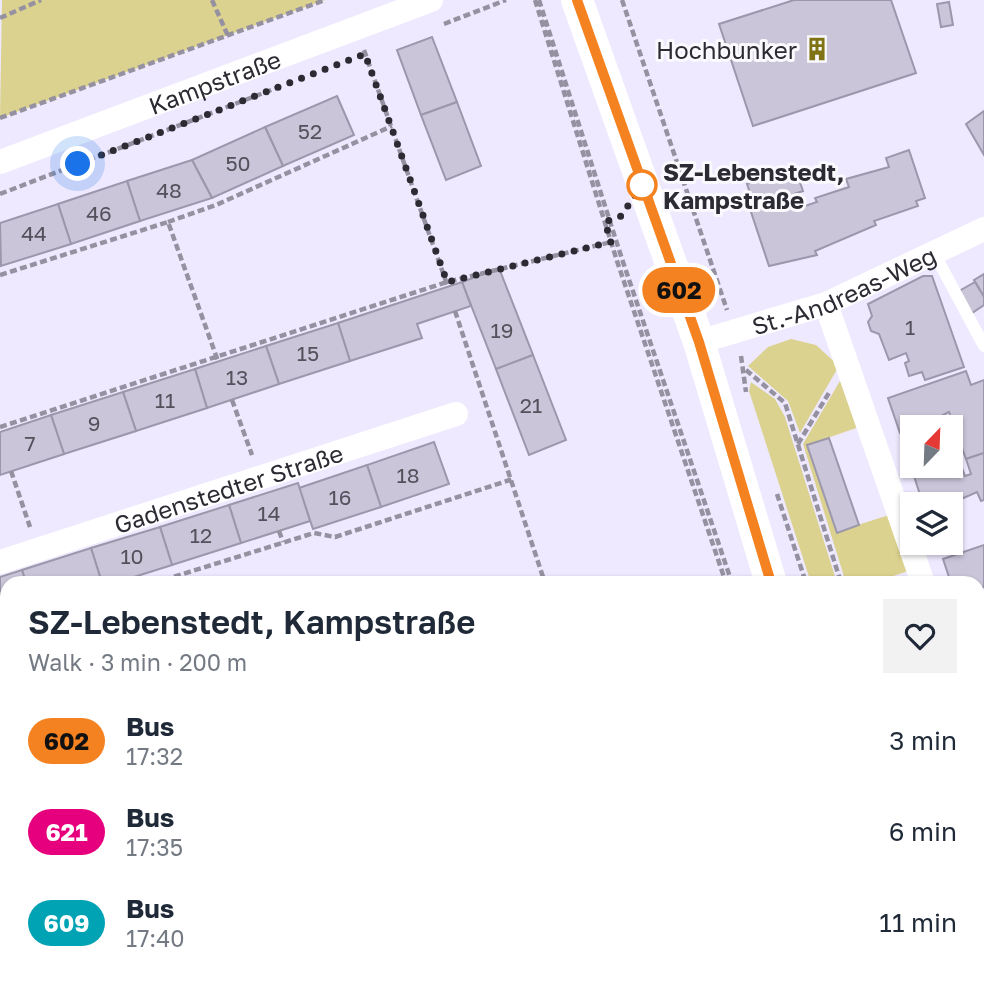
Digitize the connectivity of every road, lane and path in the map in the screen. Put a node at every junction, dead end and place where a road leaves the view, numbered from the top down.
1 (41, 0) edge
2 (212, 0) edge
3 (326, 0) edge
4 (431, 0) edge
5 (506, 0) edge
6 (537, 0) edge
7 (577, 0) edge
8 (622, 0) edge
9 (0, 18) edge
10 (442, 24) dead end
11 (356, 28) junction
12 (228, 36) junction
13 (378, 49) dead end
14 (365, 54) junction
15 (352, 59) dead end
16 (287, 84) dead end
17 (0, 118) edge
18 (392, 126) junction
19 (596, 141) dead end
20 (584, 143) junction
21 (0, 162) edge
22 (0, 194) edge
23 (621, 216) dead end
24 (607, 221) junction
25 (168, 222) junction
26 (984, 229) edge
27 (611, 242) junction
28 (934, 253) junction
29 (0, 275) edge
30 (448, 285) junction
31 (826, 304) junction
32 (456, 311) dead end
33 (733, 332) junction
34 (699, 342) junction
35 (984, 346) edge
36 (218, 359) junction
37 (846, 363) junction
38 (232, 400) dead end
39 (456, 414) dead end
40 (0, 427) edge
41 (798, 444) junction
42 (11, 471) dead end
43 (513, 478) junction
44 (262, 479) junction
45 (279, 531) dead end
46 (283, 542) junction
47 (38, 550) junction
48 (0, 562) edge
49 (176, 576) edge
50 (543, 576) edge
51 (724, 576) edge
52 (730, 576) edge
53 (769, 576) edge
54 (839, 576) edge
55 (921, 576) edge

1 - 9 path
2 - 12 path
3 - 12 path
4 - 11 street, Kampstraße
5 - 10 path
6 - 20 path
7 - 34 street
8 - 33 path
11 - 14 path
11 - 21 street, Kampstraße
12 - 17 path
13 - 14 path
14 - 15 path
14 - 18 path
16 - 22 path
18 - 25 path
18 - 30 path
19 - 20 path
20 - 24 path
23 - 24 path
24 - 27 path
24 - 52 path
25 - 29 path
25 - 36 path
26 - 28 street, St.-Andreas-Weg
27 - 30 path
27 - 51 path
28 - 31 street, St.-Andreas-Weg
28 - 35 lane
30 - 36 path
31 - 33 street, St.-Andreas-Weg
31 - 37 street
32 - 43 path
33 - 34 street, St.-Andreas-Weg
33 - 41 path
34 - 53 street
36 - 40 path
37 - 41 path
37 - 55 street
38 - 44 path
39 - 44 street, Gadenstedter Straße
41 - 54 path
42 - 47 path
43 - 46 path
43 - 50 path
44 - 47 street, Gadenstedter Straße
45 - 46 path
46 - 49 path
47 - 48 street, Gadenstedter Straße

